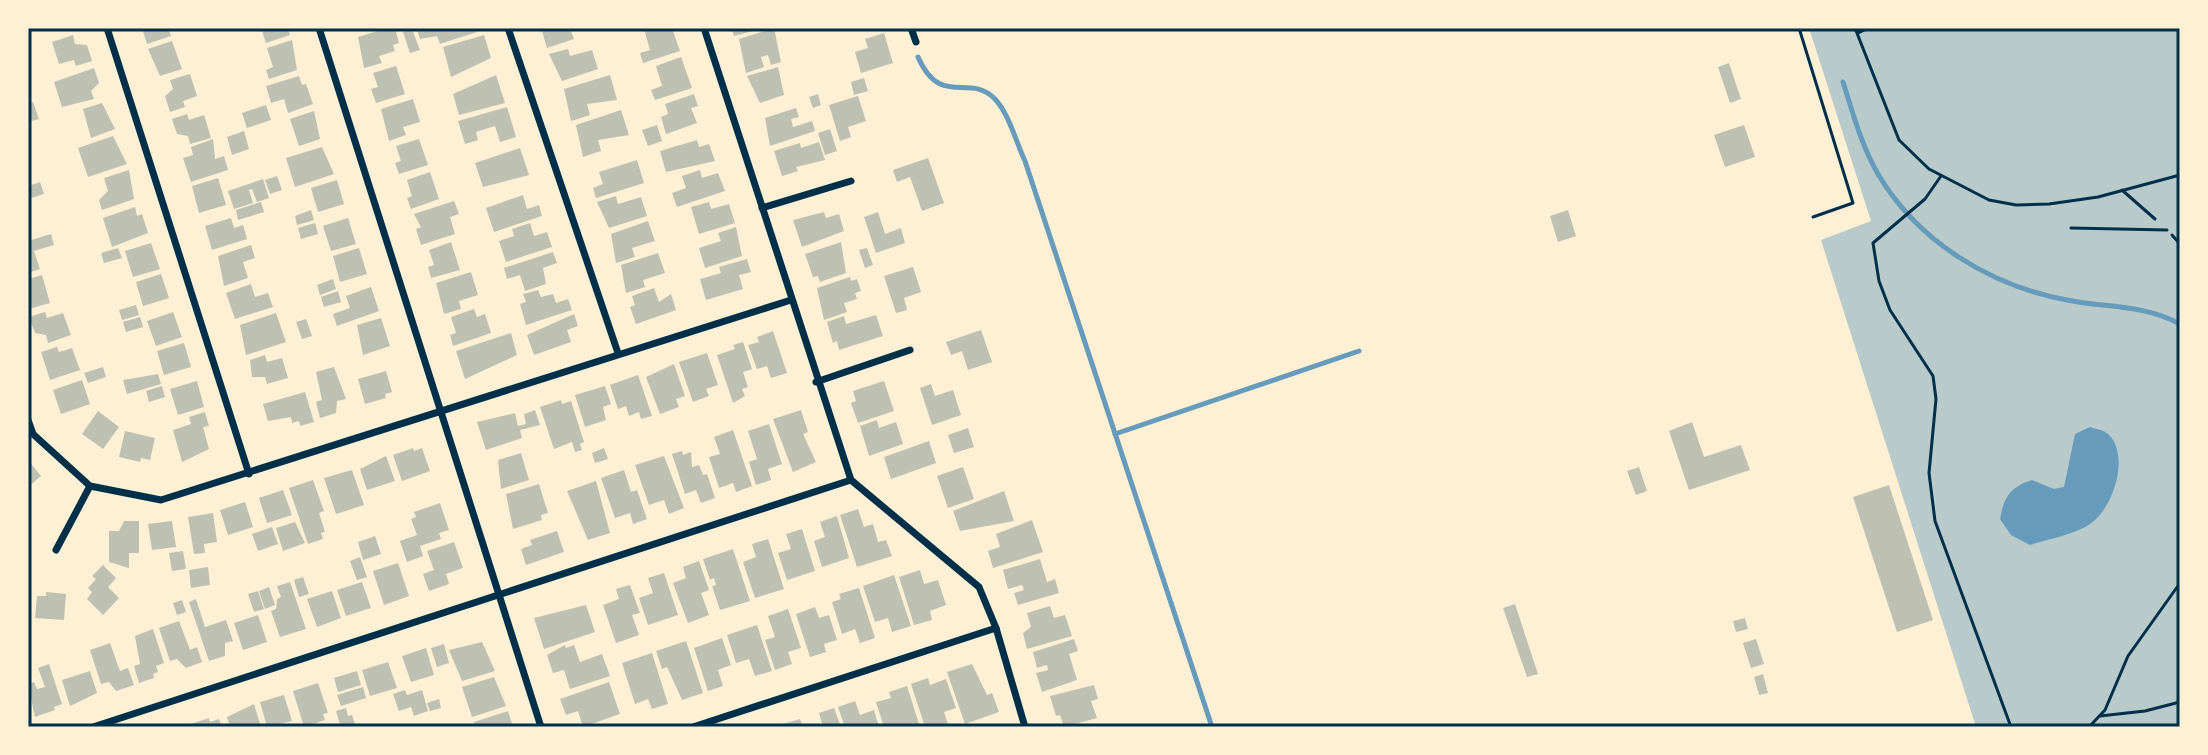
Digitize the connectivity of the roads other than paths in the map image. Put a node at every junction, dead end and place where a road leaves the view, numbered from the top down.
1 (107, 28) edge
2 (319, 28) edge
3 (508, 28) edge
4 (704, 28) edge
5 (911, 28) edge
6 (1799, 28) edge
7 (916, 42) dead end
8 (851, 181) dead end
9 (762, 208) junction
10 (1813, 217) dead end
11 (2071, 228) dead end
12 (2167, 230) road end
13 (791, 300) junction
14 (910, 350) dead end
15 (618, 353) junction
16 (816, 382) junction
17 (442, 409) junction
18 (28, 420) edge
19 (249, 474) junction
20 (851, 480) junction
21 (90, 486) junction
22 (56, 550) dead end
23 (500, 596) junction
24 (996, 628) junction
25 (93, 727) edge
26 (541, 727) edge
27 (693, 727) edge
28 (1025, 727) edge

1 - 19 street
2 - 17 street
3 - 15 street
4 - 9 street
5 - 7 street
6 - 10 lane
8 - 9 street
9 - 13 street
11 - 12 lane
13 - 15 street
13 - 16 street
14 - 16 street
15 - 17 street
16 - 20 street
17 - 19 street
17 - 23 street
18 - 21 street
19 - 21 street
20 - 23 street
20 - 24 street
21 - 22 street
23 - 25 street
23 - 26 street
24 - 27 street
24 - 28 street

